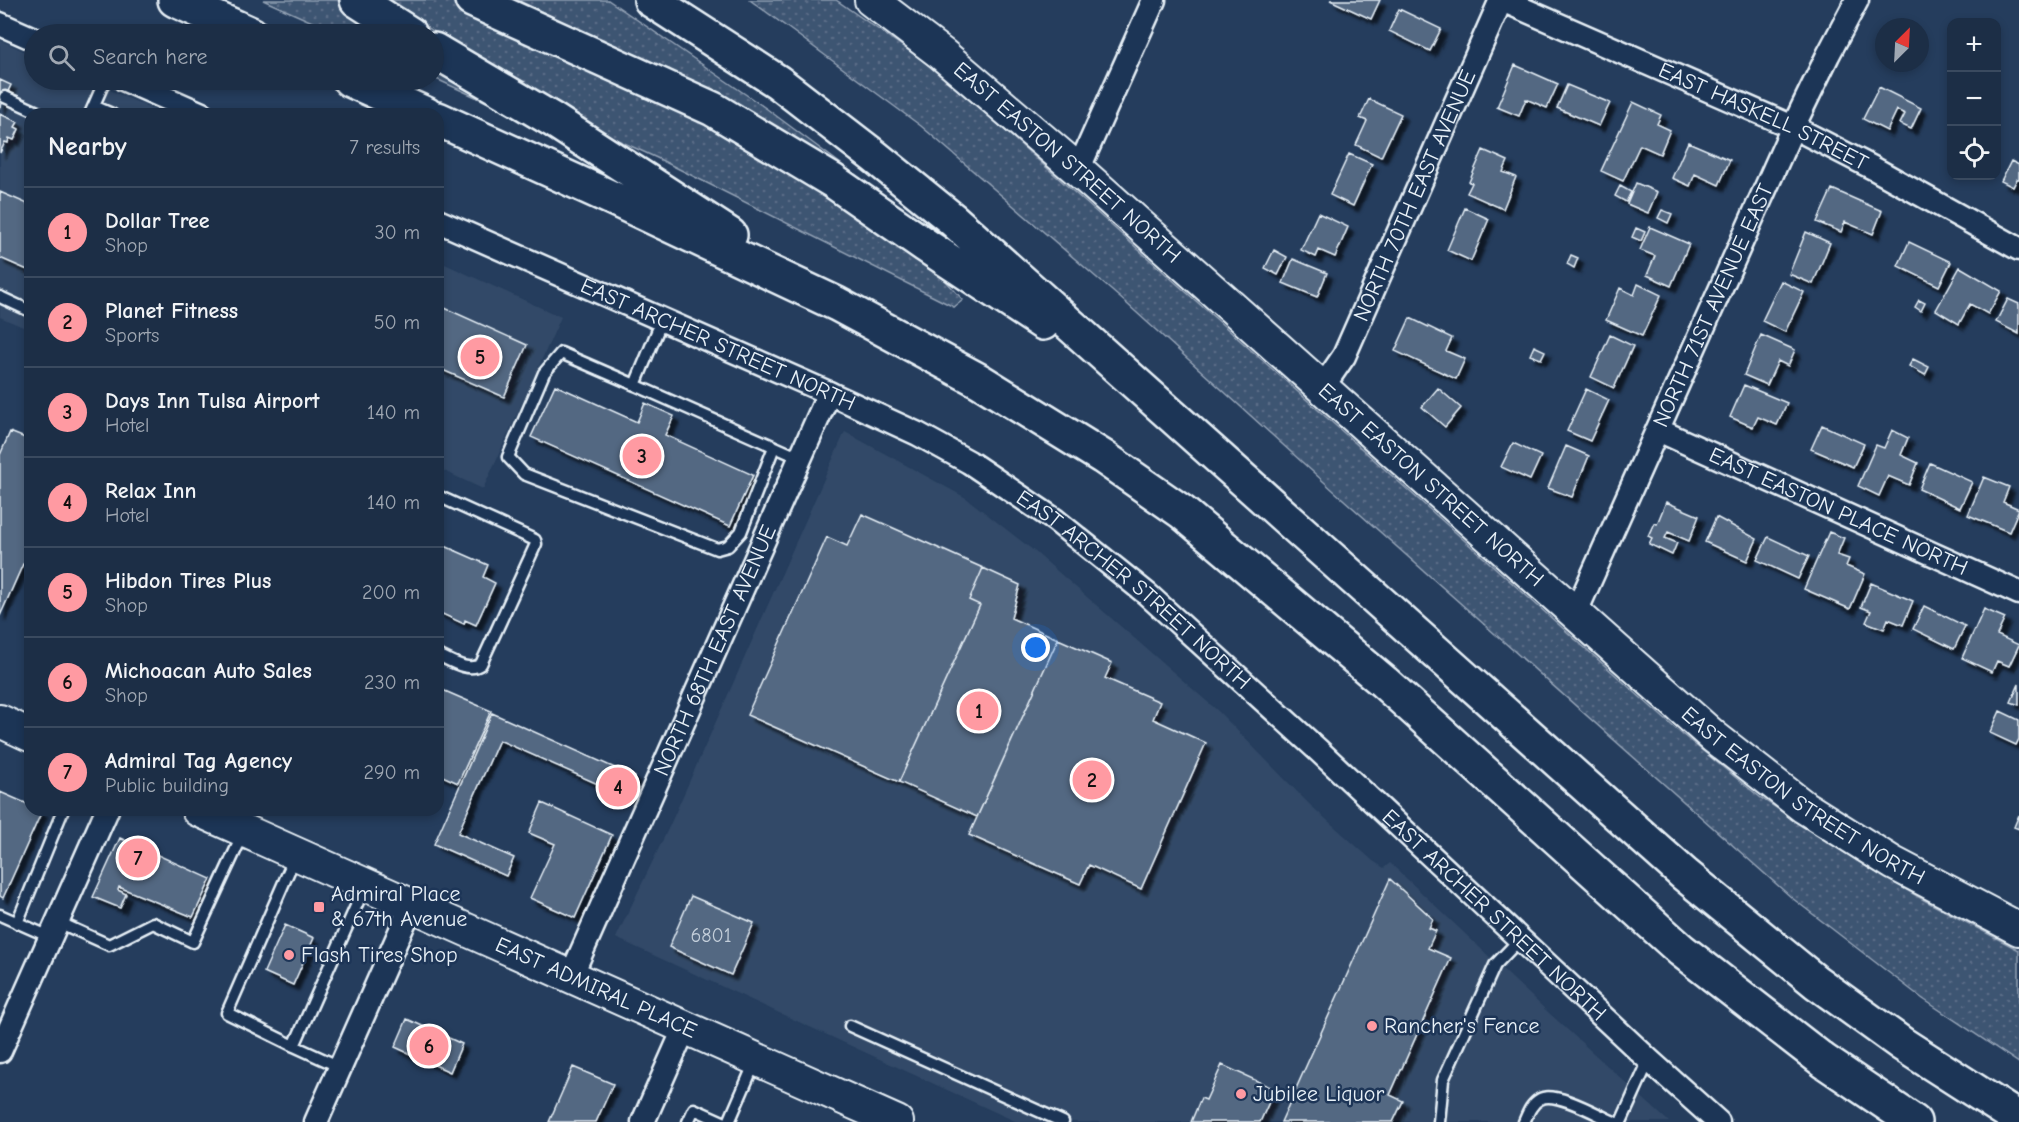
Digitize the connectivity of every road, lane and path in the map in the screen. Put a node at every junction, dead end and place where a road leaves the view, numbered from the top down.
1 (175, 0) edge
2 (357, 0) edge
3 (472, 0) edge
4 (651, 0) edge
5 (871, 0) edge
6 (1154, 0) edge
7 (1502, 0) edge
8 (1857, 0) edge
9 (0, 24) edge
10 (229, 24) edge
11 (394, 24) edge
12 (24, 35) edge
13 (444, 56) edge
14 (101, 90) edge
15 (148, 90) edge
16 (372, 90) edge
17 (5, 97) dead end
18 (29, 108) edge
19 (93, 108) edge
20 (188, 108) edge
21 (413, 108) edge
22 (444, 122) edge
23 (1793, 127) junction
24 (1078, 170) junction
25 (444, 224) edge
26 (2019, 249) edge
27 (0, 297) edge
28 (837, 304) junction
29 (24, 308) edge
30 (662, 320) junction
31 (634, 385) junction
32 (1140, 386) junction
33 (1322, 388) junction
34 (829, 393) junction
35 (1658, 429) junction
36 (774, 447) junction
37 (800, 459) junction
38 (444, 499) edge
39 (2019, 593) edge
40 (1575, 614) junction
41 (444, 658) edge
42 (0, 721) edge
43 (24, 732) edge
44 (61, 816) edge
45 (104, 816) edge
46 (211, 816) edge
47 (244, 831) junction
48 (297, 854) junction
49 (366, 885) junction
50 (412, 905) junction
51 (0, 915) edge
52 (17, 923) junction
53 (2019, 929) edge
54 (54, 930) junction
55 (1520, 939) junction
56 (571, 976) junction
57 (850, 1026) dead end
58 (685, 1027) junction
59 (294, 1046) junction
60 (0, 1051) edge
61 (757, 1059) junction
62 (1649, 1060) junction
63 (340, 1067) junction
64 (2019, 1119) edge
65 (646, 1121) edge
66 (316, 1122) edge
67 (688, 1122) edge
68 (723, 1122) edge
69 (729, 1122) edge
70 (897, 1122) edge
71 (1064, 1122) edge
72 (1439, 1122) edge
73 (1524, 1122) edge
74 (1614, 1122) edge
75 (1621, 1122) edge
76 (1718, 1122) edge
77 (1914, 1122) edge

1 - 10 highway
2 - 11 highway
3 - 32 highway
4 - 32 highway
5 - 24 street, EAST EASTON STREET NORTH
6 - 24 street
7 - 23 street, EAST HASKELL STREET
7 - 33 street, NORTH 70TH EAST AVENUE
8 - 23 street, NORTH 71ST AVENUE EAST
9 - 12 street
13 - 28 highway
14 - 19 lane
15 - 20 street
16 - 21 highway
17 - 18 lane
22 - 28 highway
23 - 26 street, EAST HASKELL STREET
23 - 35 street, NORTH 71ST AVENUE EAST
24 - 33 street, EAST EASTON STREET NORTH
25 - 30 street, EAST ARCHER STREET NORTH
27 - 29 lane
28 - 77 highway
30 - 31 lane
30 - 34 street, EAST ARCHER STREET NORTH
31 - 36 lane
31 - 36 lane
32 - 64 highway
33 - 40 street, EAST EASTON STREET NORTH
34 - 37 street, NORTH 68TH EAST AVENUE
34 - 55 street, EAST ARCHER STREET NORTH
35 - 39 street, EAST EASTON PLACE NORTH
35 - 40 street, NORTH 71ST AVENUE EAST
36 - 37 lane
37 - 56 street, NORTH 68TH EAST AVENUE
38 - 41 lane
40 - 53 street, EAST EASTON STREET NORTH
42 - 43 street
44 - 52 lane
45 - 54 street
46 - 47 street, EAST ADMIRAL PLACE
47 - 48 street, EAST ADMIRAL PLACE
47 - 54 lane
48 - 49 street, EAST ADMIRAL PLACE
48 - 59 lane
49 - 50 street, EAST ADMIRAL PLACE
49 - 59 lane
50 - 56 street, EAST ADMIRAL PLACE
50 - 63 street
51 - 52 lane
52 - 54 lane
54 - 60 street
55 - 62 street, EAST ARCHER STREET NORTH
55 - 72 lane
56 - 58 street, EAST ADMIRAL PLACE
57 - 71 lane
58 - 61 street, EAST ADMIRAL PLACE
58 - 65 street
59 - 63 lane
61 - 69 lane
61 - 70 street, EAST ADMIRAL PLACE
62 - 75 lane
62 - 76 street, EAST ARCHER STREET NORTH
63 - 66 street
67 - 68 lane
73 - 74 lane

